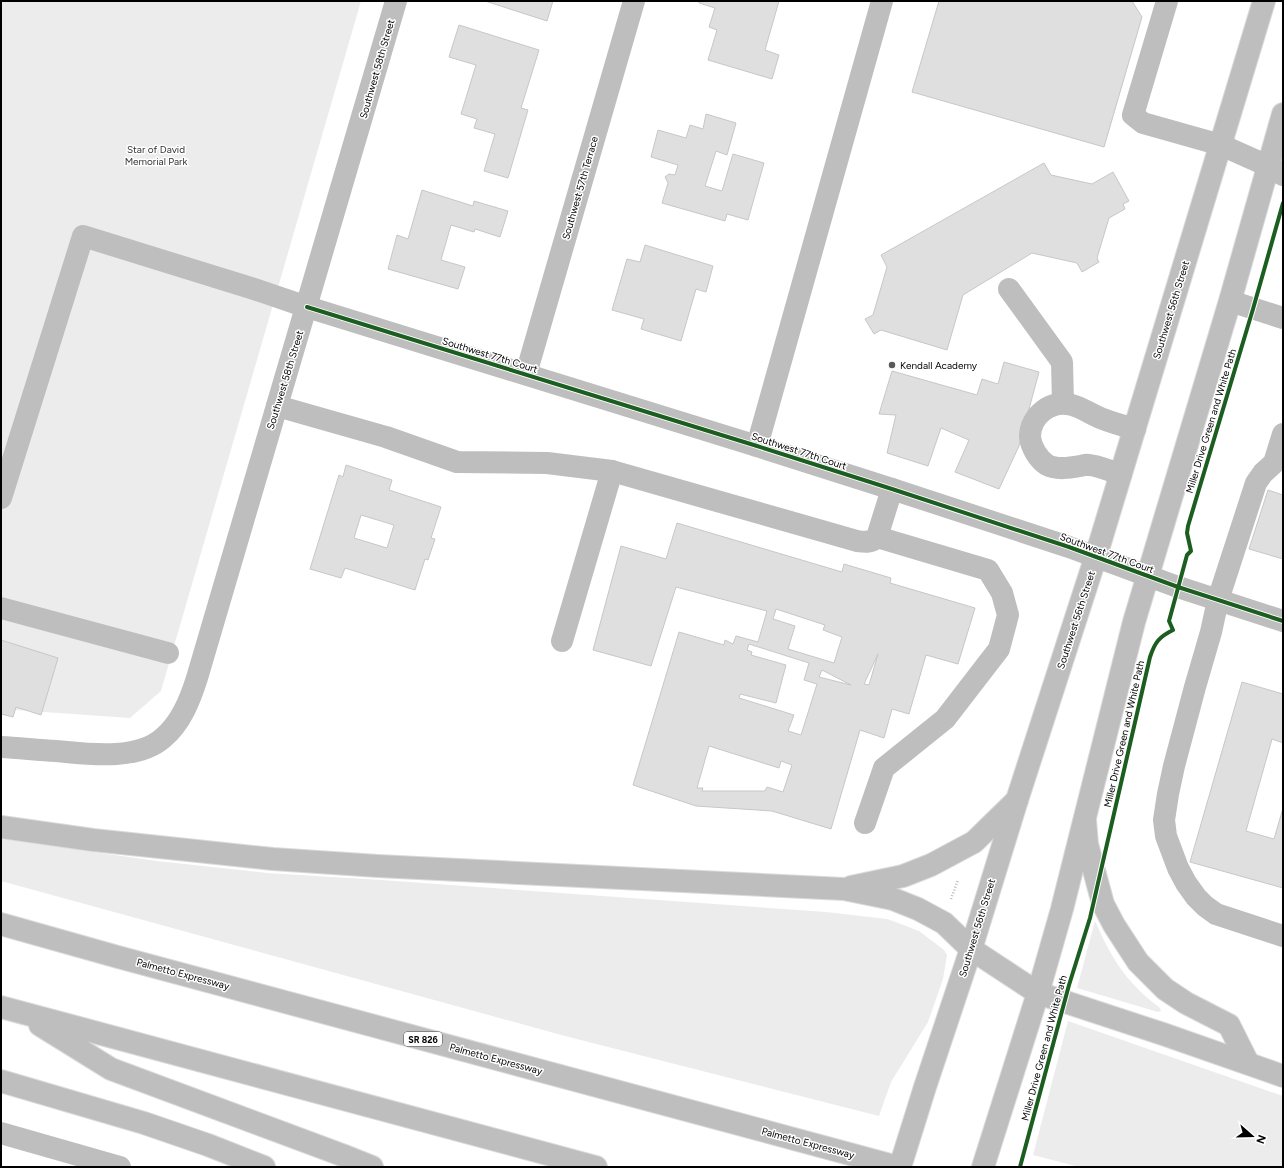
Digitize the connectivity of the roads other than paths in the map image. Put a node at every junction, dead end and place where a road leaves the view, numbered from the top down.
1 (396, 1) edge
2 (634, 1) edge
3 (882, 1) edge
4 (1167, 1) edge
5 (1264, 1) edge
6 (1283, 114) edge
7 (1221, 145) junction
8 (1275, 170) edge
9 (1009, 289) dead end
10 (1230, 302) junction
11 (307, 307) junction
12 (1283, 318) edge
13 (526, 374) junction
14 (1063, 403) junction
15 (277, 406) junction
16 (1135, 429) junction
17 (1283, 434) edge
18 (757, 446) junction
19 (612, 471) junction
20 (1263, 473) junction
21 (1121, 474) junction
22 (1283, 480) edge
23 (892, 489) junction
24 (1, 498) edge
25 (877, 537) junction
26 (1096, 556) junction
27 (1148, 576) junction
28 (1218, 600) junction
29 (1, 608) edge
30 (1283, 621) edge
31 (562, 641) dead end
32 (168, 653) dead end
33 (1, 747) edge
34 (1017, 800) junction
35 (1084, 820) junction
36 (865, 824) dead end
37 (1, 827) edge
38 (844, 889) junction
39 (1, 924) edge
40 (1283, 936) edge
41 (971, 948) junction
42 (1038, 993) junction
43 (10, 1010) edge
44 (1248, 1063) junction
45 (1283, 1076) edge
46 (1, 1081) edge
47 (1, 1133) edge
48 (120, 1167) edge
49 (264, 1167) edge
50 (372, 1167) edge
51 (596, 1167) edge
52 (899, 1167) edge
53 (983, 1167) edge

1 - 11 main road, Southwest 58th Street
2 - 13 main road, Southwest 57th Terrace
3 - 18 main road
4 - 7 main road
5 - 7 main road, Southwest 56th Street
6 - 8 main road
7 - 8 main road
7 - 16 main road, Southwest 56th Street
8 - 10 main road
9 - 14 main road
10 - 12 main road
10 - 27 main road
11 - 13 main road, Southwest 77th Court
11 - 15 main road, Southwest 58th Street
11 - 24 main road, Southwest 77th Court
13 - 18 main road, Southwest 77th Court
14 - 16 main road
14 - 21 main road
15 - 19 main road
15 - 33 main road, Southwest 58th Street
16 - 21 main road, Southwest 56th Street
17 - 20 main road
18 - 23 main road, Southwest 77th Court
19 - 25 main road
19 - 31 main road
20 - 22 main road
20 - 28 main road
21 - 26 main road, Southwest 56th Street
23 - 25 main road
23 - 26 main road, Southwest 77th Court
25 - 36 main road
26 - 27 main road, Southwest 77th Court
26 - 34 main road, Southwest 56th Street
27 - 28 main road, Southwest 77th Court
27 - 35 main road
28 - 30 main road, Southwest 77th Court
28 - 40 main road
29 - 32 main road
34 - 38 main road
34 - 41 main road, Southwest 56th Street
35 - 42 main road
35 - 44 main road
37 - 38 main road
38 - 41 main road
39 - 52 main road, Palmetto Expressway / SR 826
41 - 42 main road
41 - 52 main road, Southwest 56th Street
42 - 44 main road
42 - 53 main road
43 - 50 main road
43 - 51 main road
44 - 45 main road
46 - 49 main road
47 - 48 main road

